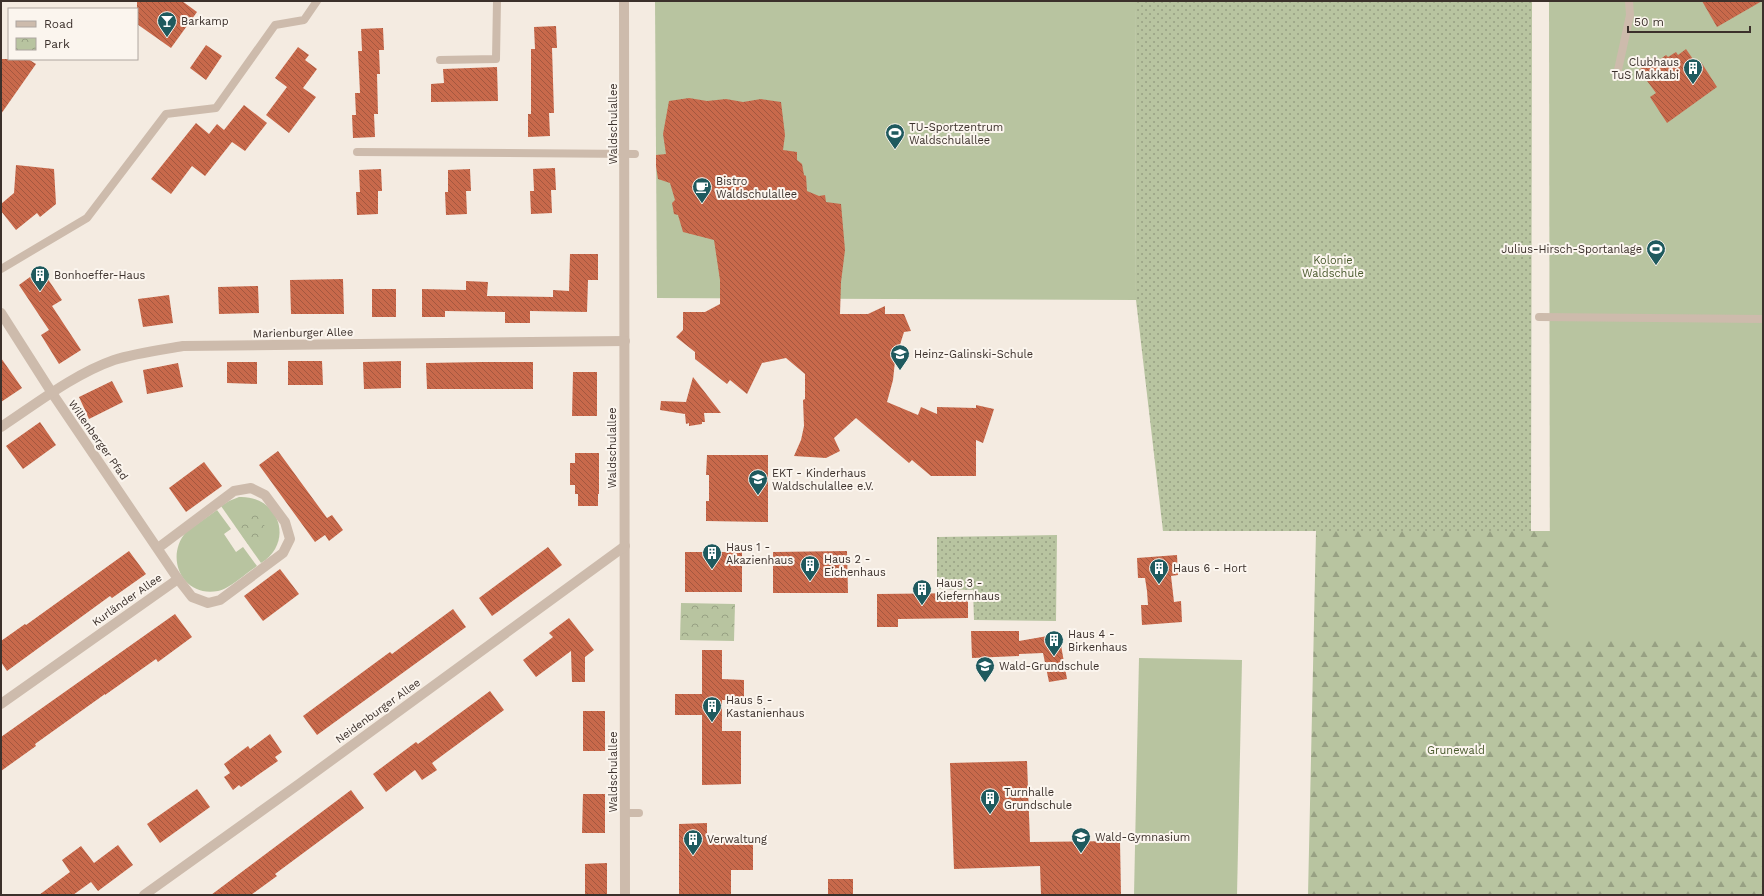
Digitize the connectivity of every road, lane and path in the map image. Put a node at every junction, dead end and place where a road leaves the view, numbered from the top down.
1 (317, 1) edge
2 (496, 1) edge
3 (624, 1) edge
4 (1629, 1) edge
5 (440, 60) dead end
6 (1618, 70) dead end
7 (357, 152) dead end
8 (630, 154) junction
9 (1, 269) edge
10 (1, 313) edge
11 (1539, 317) dead end
12 (1763, 319) edge
13 (625, 341) junction
14 (52, 393) junction
15 (1, 427) edge
16 (625, 546) junction
17 (158, 548) junction
18 (178, 579) junction
19 (1, 704) edge
20 (625, 813) junction
21 (639, 813) dead end
22 (144, 895) edge
23 (624, 895) edge

1 - 9 lane
2 - 5 lane
3 - 8 street, Waldschulallee
4 - 6 lane
7 - 8 lane
8 - 13 street, Waldschulallee
10 - 14 street, Willenberger Pfad
11 - 12 lane
13 - 14 street, Marienburger Allee
13 - 16 street, Waldschulallee
14 - 15 street, Marienburger Allee
14 - 17 street, Willenberger Pfad
16 - 20 street, Waldschulallee
16 - 22 street, Neidenburger Allee
17 - 18 street, Willenberger Pfad
17 - 18 street, Kurländer Allee
18 - 19 street, Kurländer Allee
20 - 21 lane
20 - 23 street, Waldschulallee

